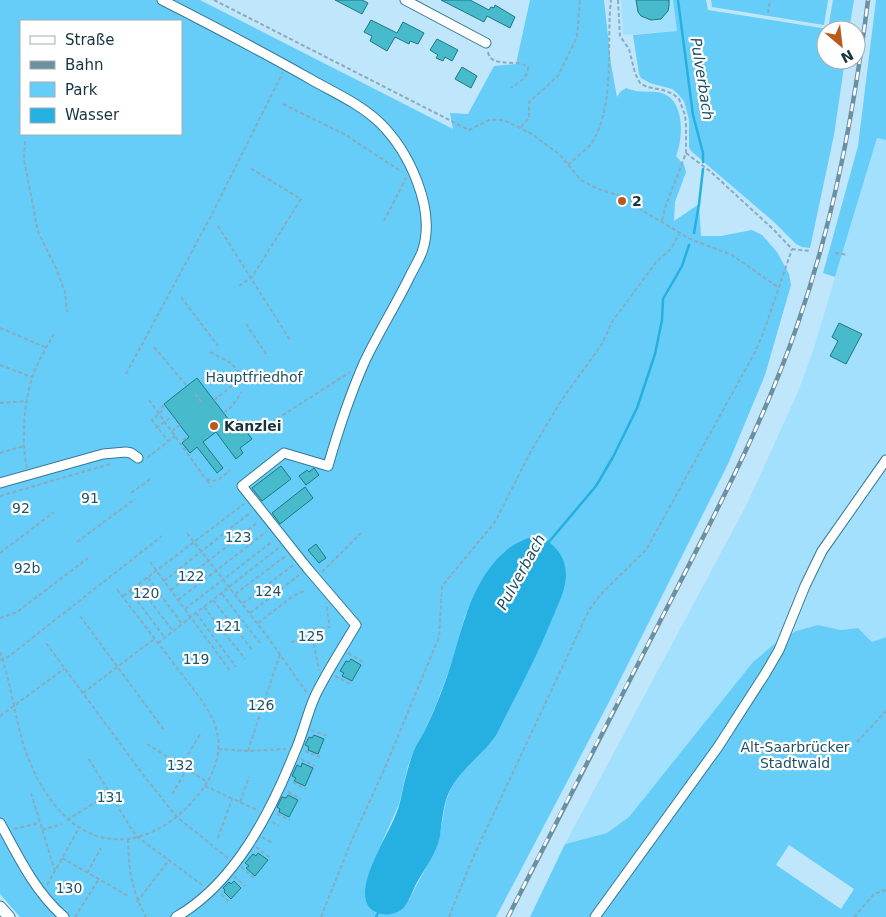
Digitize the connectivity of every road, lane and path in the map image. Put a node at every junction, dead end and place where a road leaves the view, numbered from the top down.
1 (162, 0) edge
2 (214, 0) edge
3 (405, 0) edge
4 (580, 0) edge
5 (612, 0) edge
6 (618, 0) edge
7 (770, 0) edge
8 (768, 12) dead end
9 (486, 43) joint
10 (286, 65) junction
11 (511, 88) dead end
12 (283, 104) dead end
13 (521, 128) junction
14 (25, 141) dead end
15 (686, 153) junction
16 (568, 165) junction
17 (250, 168) dead end
18 (384, 220) dead end
19 (662, 222) junction
20 (218, 226) dead end
21 (680, 232) junction
22 (792, 249) junction
23 (810, 250) dead end
24 (835, 253) dead end
25 (848, 255) dead end
26 (252, 277) junction
27 (239, 286) dead end
28 (779, 288) junction
29 (181, 297) dead end
30 (67, 312) dead end
31 (246, 324) dead end
32 (0, 328) edge
33 (55, 332) dead end
34 (290, 340) dead end
35 (218, 346) dead end
36 (47, 348) junction
37 (154, 348) dead end
38 (210, 352) dead end
39 (268, 357) dead end
40 (364, 362) junction
41 (0, 365) edge
42 (126, 374) dead end
43 (243, 376) dead end
44 (32, 377) junction
45 (187, 386) dead end
46 (232, 386) dead end
47 (242, 392) dead end
48 (196, 394) dead end
49 (148, 400) dead end
50 (214, 400) dead end
51 (27, 401) junction
52 (0, 403) edge
53 (203, 404) dead end
54 (164, 405) dead end
55 (224, 413) dead end
56 (159, 414) junction
57 (173, 416) dead end
58 (165, 422) junction
59 (180, 425) dead end
60 (266, 426) dead end
61 (157, 428) junction
62 (172, 432) junction
63 (175, 436) junction
64 (188, 436) dead end
65 (168, 441) junction
66 (183, 441) junction
67 (24, 446) junction
68 (0, 453) edge
69 (140, 460) joint
70 (886, 460) edge
71 (110, 464) dead end
72 (230, 470) dead end
73 (29, 475) junction
74 (152, 478) dead end
75 (205, 478) junction
76 (0, 483) edge
77 (211, 487) dead end
78 (131, 493) dead end
79 (0, 496) edge
80 (252, 498) junction
81 (135, 499) dead end
82 (258, 506) junction
83 (54, 512) dead end
84 (266, 516) junction
85 (274, 526) junction
86 (187, 533) dead end
87 (361, 533) dead end
88 (162, 536) dead end
89 (284, 538) junction
90 (77, 542) dead end
91 (194, 542) junction
92 (293, 550) junction
93 (201, 551) junction
94 (0, 553) edge
95 (88, 558) dead end
96 (300, 560) junction
97 (209, 561) junction
98 (150, 562) dead end
99 (308, 568) junction
100 (216, 570) junction
101 (156, 571) junction
102 (147, 578) junction
103 (316, 578) junction
104 (223, 579) junction
105 (164, 581) junction
106 (138, 585) junction
107 (229, 587) junction
108 (116, 588) dead end
109 (171, 590) junction
110 (306, 590) dead end
111 (130, 591) junction
112 (222, 593) junction
113 (329, 593) junction
114 (235, 594) junction
115 (122, 597) junction
116 (178, 600) junction
117 (213, 600) junction
118 (242, 604) junction
119 (204, 607) junction
120 (185, 609) junction
121 (196, 613) junction
122 (250, 613) junction
123 (80, 616) dead end
124 (191, 617) junction
125 (0, 618) edge
126 (258, 623) junction
127 (182, 624) junction
128 (173, 631) junction
129 (312, 637) junction
130 (165, 638) junction
131 (154, 639) junction
132 (292, 642) dead end
133 (46, 643) dead end
134 (158, 643) junction
135 (260, 644) dead end
136 (342, 649) junction
137 (253, 651) dead end
138 (0, 652) edge
139 (280, 654) junction
140 (1, 660) edge
141 (245, 660) dead end
142 (365, 663) dead end
143 (117, 667) junction
144 (236, 667) dead end
145 (64, 669) junction
146 (231, 672) dead end
147 (332, 674) dead end
148 (322, 684) junction
149 (352, 685) dead end
150 (83, 693) junction
151 (313, 702) junction
152 (13, 706) junction
153 (886, 711) edge
154 (0, 716) edge
155 (304, 727) junction
156 (164, 730) dead end
157 (201, 732) dead end
158 (328, 736) dead end
159 (857, 742) dead end
160 (147, 744) dead end
161 (218, 748) junction
162 (248, 751) junction
163 (295, 752) junction
164 (320, 757) dead end
165 (89, 759) dead end
166 (181, 766) junction
167 (315, 766) dead end
168 (187, 769) junction
169 (249, 777) dead end
170 (284, 778) junction
171 (207, 782) junction
172 (204, 786) junction
173 (279, 788) junction
174 (306, 789) dead end
175 (31, 793) dead end
176 (109, 794) junction
177 (172, 794) dead end
178 (301, 798) dead end
179 (232, 799) junction
180 (240, 802) junction
181 (267, 812) junction
182 (177, 818) junction
183 (67, 820) junction
184 (290, 820) dead end
185 (40, 822) junction
186 (0, 823) edge
187 (62, 824) dead end
188 (80, 828) junction
189 (42, 830) junction
190 (5, 832) junction
191 (139, 838) junction
192 (218, 838) dead end
193 (128, 839) junction
194 (250, 842) junction
195 (102, 848) dead end
196 (62, 858) junction
197 (272, 859) dead end
198 (169, 860) junction
199 (233, 866) junction
200 (55, 871) junction
201 (87, 873) junction
202 (98, 879) junction
203 (256, 879) dead end
204 (245, 886) dead end
205 (212, 889) junction
206 (886, 890) edge
207 (42, 894) junction
208 (128, 896) dead end
209 (137, 902) junction
210 (230, 903) dead end
211 (0, 907) edge
212 (8, 917) edge
213 (64, 917) edge
214 (75, 917) edge
215 (146, 917) edge
216 (176, 917) edge
217 (321, 917) edge
218 (449, 917) edge
219 (595, 917) edge
220 (854, 917) edge

1 - 10 street
2 - 13 path
3 - 9 street
4 - 13 path
5 - 16 path
6 - 15 path
7 - 8 path
9 - 11 path
10 - 40 street
10 - 42 path
12 - 18 path
13 - 16 path
14 - 30 path
15 - 19 path
15 - 22 path
16 - 19 path
17 - 26 path
19 - 21 path
20 - 26 path
21 - 28 path
21 - 217 path
22 - 23 path
22 - 28 path
24 - 25 path
26 - 27 path
26 - 34 path
28 - 218 path
29 - 35 path
31 - 39 path
32 - 36 path
33 - 36 path
36 - 44 path
37 - 45 path
38 - 43 path
40 - 60 path
40 - 80 street
41 - 44 path
44 - 51 path
46 - 50 path
47 - 55 path
48 - 53 path
49 - 56 path
51 - 52 path
51 - 67 path
54 - 56 path
56 - 58 path
56 - 61 path
57 - 58 path
58 - 61 path
58 - 62 path
59 - 62 path
61 - 65 path
62 - 63 path
63 - 65 path
63 - 66 path
64 - 66 path
65 - 69 path
66 - 75 path
67 - 68 path
67 - 73 path
69 - 73 street
70 - 219 street
71 - 79 path
72 - 75 path
73 - 76 street
74 - 78 path
75 - 77 path
80 - 82 street
80 - 91 path
81 - 90 path
82 - 84 street
82 - 93 path
83 - 94 path
84 - 85 street
84 - 97 path
85 - 89 street
85 - 100 path
86 - 91 path
87 - 103 path
88 - 140 path
89 - 92 street
89 - 104 path
89 - 107 path
91 - 93 path
91 - 101 path
92 - 96 street
92 - 114 path
93 - 97 path
93 - 105 path
95 - 125 path
96 - 99 street
96 - 118 path
97 - 100 path
97 - 109 path
98 - 101 path
99 - 103 street
99 - 122 path
100 - 104 path
100 - 116 path
101 - 102 path
101 - 105 path
102 - 106 path
102 - 127 path
103 - 113 street
104 - 107 path
104 - 120 path
105 - 109 path
106 - 111 path
106 - 128 path
107 - 112 path
107 - 114 path
108 - 115 path
109 - 116 path
110 - 126 path
111 - 115 path
111 - 130 path
112 - 117 path
112 - 135 path
113 - 129 path
113 - 136 street
114 - 118 path
115 - 131 path
116 - 120 path
117 - 119 path
117 - 137 path
118 - 122 path
119 - 121 path
119 - 141 path
120 - 124 path
121 - 124 path
121 - 144 path
122 - 126 path
123 - 143 path
124 - 127 path
124 - 146 path
126 - 139 path
127 - 128 path
128 - 130 path
129 - 132 path
129 - 148 path
130 - 134 path
131 - 134 path
131 - 143 path
133 - 145 path
134 - 161 path
136 - 142 path
136 - 148 street
138 - 140 path
139 - 151 path
139 - 162 path
140 - 152 path
143 - 150 path
143 - 156 path
145 - 150 path
145 - 152 path
147 - 149 path
148 - 151 street
150 - 182 path
151 - 155 street
152 - 154 path
152 - 183 path
153 - 159 path
155 - 158 path
155 - 163 street
157 - 166 path
160 - 166 path
161 - 162 path
161 - 171 path
162 - 163 path
163 - 164 path
163 - 167 path
163 - 170 street
165 - 176 path
166 - 168 path
168 - 171 path
168 - 177 path
169 - 180 path
170 - 173 street
170 - 174 path
171 - 172 path
172 - 179 path
172 - 182 path
173 - 178 path
173 - 181 street
175 - 185 path
176 - 183 path
176 - 191 path
179 - 180 path
179 - 192 path
180 - 181 path
181 - 184 path
181 - 194 street
182 - 191 path
182 - 199 path
183 - 188 path
185 - 189 path
185 - 190 path
186 - 190 street
187 - 189 path
188 - 193 path
188 - 196 path
189 - 200 path
190 - 207 street
191 - 193 path
191 - 198 path
193 - 209 path
194 - 197 path
194 - 199 street
195 - 201 path
196 - 200 path
196 - 201 path
198 - 205 path
198 - 209 path
199 - 203 path
199 - 204 path
199 - 205 street
200 - 207 path
201 - 202 path
202 - 208 path
202 - 214 path
205 - 210 path
205 - 216 street
206 - 220 path
207 - 213 street
209 - 215 path
211 - 212 main road

